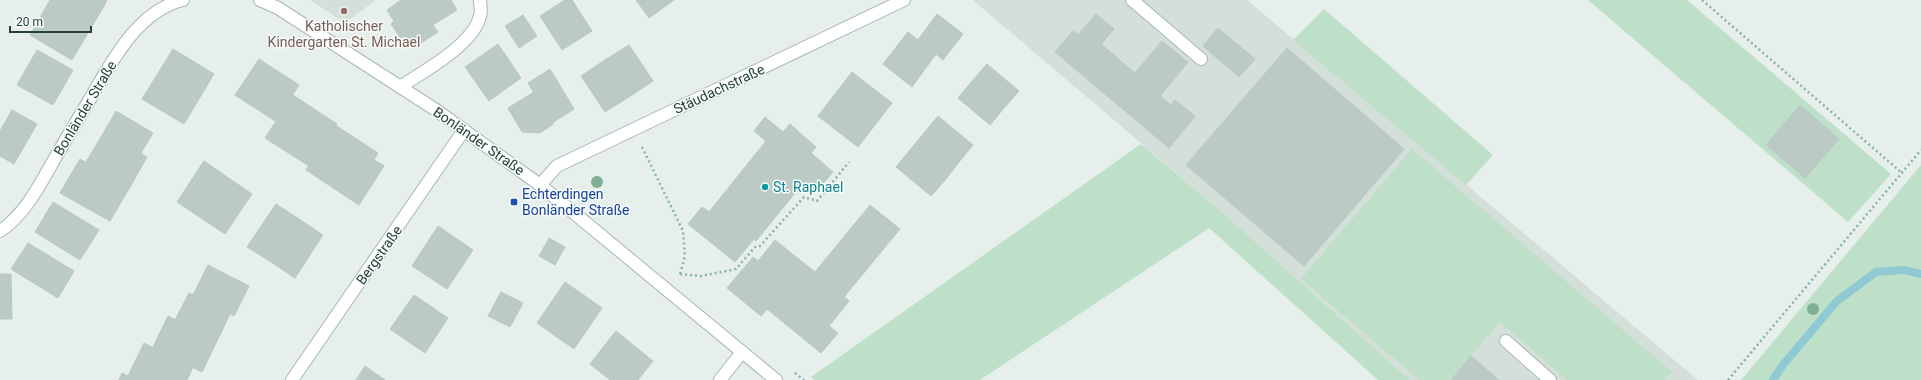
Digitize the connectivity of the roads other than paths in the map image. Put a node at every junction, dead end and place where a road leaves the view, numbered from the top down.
1 (183, 0) edge
2 (260, 0) edge
3 (480, 0) edge
4 (904, 0) edge
5 (1132, 0) edge
6 (1201, 59) dead end
7 (400, 87) junction
8 (464, 130) junction
9 (540, 185) junction
10 (0, 231) edge
11 (1506, 341) dead end
12 (742, 352) junction
13 (292, 380) edge
14 (720, 380) edge
15 (776, 380) edge
16 (1550, 380) edge

1 - 10 street, Bonländer Straße
2 - 7 street, Bonländer Straße
3 - 7 street
4 - 9 street, Stäudachstraße
5 - 6 street
7 - 8 street, Bonländer Straße
8 - 9 street, Bonländer Straße
8 - 13 street, Bergstraße
9 - 12 street, Bonländer Straße
11 - 16 street
12 - 14 street
12 - 15 street, Bonländer Straße

